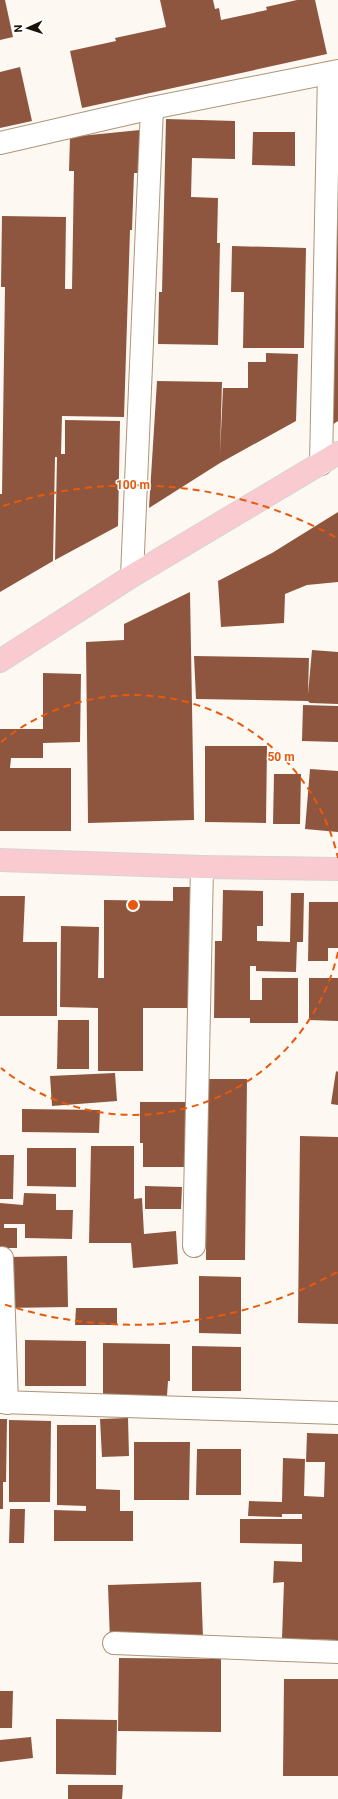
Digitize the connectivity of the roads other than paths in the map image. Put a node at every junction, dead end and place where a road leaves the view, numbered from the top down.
1 (334, 72) edge
2 (152, 108) junction
3 (0, 143) edge
4 (329, 458) edge
5 (132, 576) junction
6 (0, 661) edge
7 (0, 860) edge
8 (202, 868) junction
9 (338, 869) edge
10 (194, 1246) dead end
11 (2, 1258) dead end
12 (4, 1402) edge
13 (338, 1413) edge
14 (114, 1643) dead end
15 (338, 1652) edge

1 - 2 street
1 - 4 street
2 - 3 street
2 - 5 street
4 - 5 main road
5 - 6 main road
7 - 8 main road
8 - 9 main road
8 - 10 street
11 - 12 street
12 - 13 street
14 - 15 street

